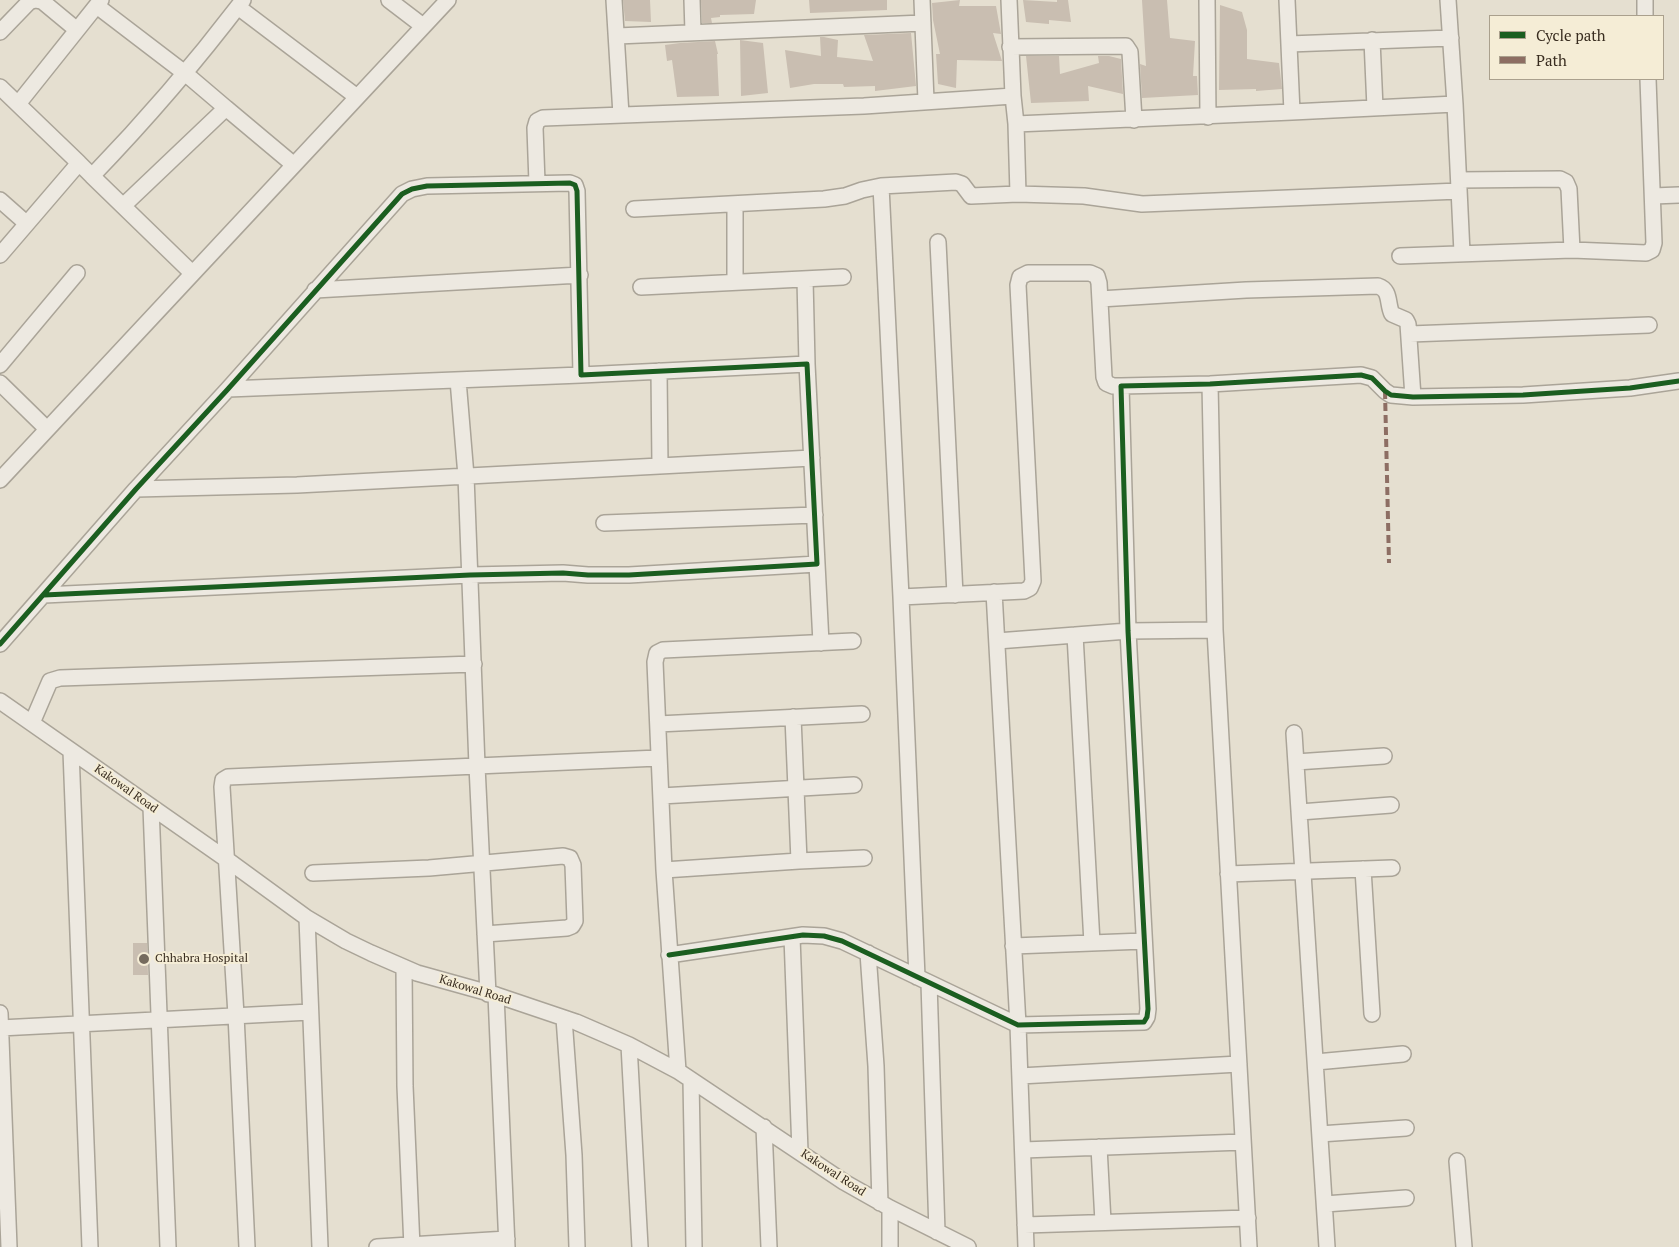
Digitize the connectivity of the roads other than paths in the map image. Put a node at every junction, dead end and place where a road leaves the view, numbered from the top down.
1 (36, 0) edge
2 (389, 0) edge
3 (448, 0) edge
4 (614, 0) edge
5 (692, 0) edge
6 (922, 0) edge
7 (1010, 0) edge
8 (1207, 0) edge
9 (1287, 0) edge
10 (1448, 0) edge
11 (1645, 0) edge
12 (99, 3) edge
13 (241, 4) edge
14 (1646, 15) edge
15 (923, 23) junction
16 (423, 26) junction
17 (77, 30) junction
18 (0, 32) edge
19 (693, 32) junction
20 (616, 36) junction
21 (1450, 38) junction
22 (1372, 40) junction
23 (1289, 44) junction
24 (1010, 47) junction
25 (186, 74) junction
26 (1648, 80) edge
27 (0, 87) edge
28 (1013, 96) junction
29 (357, 97) junction
30 (926, 101) junction
31 (18, 104) junction
32 (1455, 104) junction
33 (226, 108) junction
34 (1375, 108) junction
35 (1292, 112) junction
36 (621, 114) junction
37 (1208, 117) junction
38 (1134, 120) junction
39 (1016, 124) junction
40 (79, 163) junction
41 (294, 165) junction
42 (92, 176) junction
43 (537, 183) junction
44 (1459, 185) junction
45 (881, 186) junction
46 (1018, 194) junction
47 (1679, 195) edge
48 (1652, 196) junction
49 (0, 200) edge
50 (735, 204) junction
51 (123, 206) junction
52 (634, 209) dead end
53 (26, 223) junction
54 (938, 242) dead end
55 (1572, 250) junction
56 (1462, 253) junction
57 (0, 255) edge
58 (1400, 256) dead end
59 (76, 273) dead end
60 (192, 273) junction
61 (580, 276) junction
62 (843, 277) dead end
63 (805, 279) junction
64 (735, 282) junction
65 (641, 287) dead end
66 (315, 290) junction
67 (1100, 299) junction
68 (1649, 325) dead end
69 (1410, 334) junction
70 (807, 364) junction
71 (0, 365) edge
72 (659, 371) junction
73 (582, 375) junction
74 (458, 380) junction
75 (1679, 381) edge
76 (0, 383) edge
77 (1210, 384) junction
78 (1121, 386) junction
79 (228, 389) junction
80 (1413, 397) junction
81 (47, 429) junction
82 (812, 458) junction
83 (660, 466) junction
84 (466, 476) junction
85 (0, 480) edge
86 (136, 489) junction
87 (815, 514) junction
88 (604, 523) dead end
89 (817, 564) junction
90 (470, 575) junction
91 (994, 592) junction
92 (955, 594) junction
93 (44, 595) junction
94 (901, 596) junction
95 (1215, 630) junction
96 (1128, 631) junction
97 (1075, 635) junction
98 (997, 640) junction
99 (853, 641) dead end
100 (821, 642) junction
101 (0, 644) edge
102 (474, 664) junction
103 (0, 701) edge
104 (862, 714) dead end
105 (794, 717) junction
106 (32, 723) junction
107 (658, 724) junction
108 (1294, 733) dead end
109 (71, 751) junction
110 (1384, 756) dead end
111 (658, 758) junction
112 (1296, 762) junction
113 (477, 766) junction
114 (854, 786) dead end
115 (797, 789) junction
116 (661, 796) junction
117 (1391, 805) dead end
118 (151, 807) junction
119 (1300, 812) junction
120 (864, 858) dead end
121 (226, 859) junction
122 (799, 860) junction
123 (482, 862) junction
124 (1392, 868) dead end
125 (1363, 869) junction
126 (664, 870) junction
127 (1304, 870) junction
128 (312, 873) dead end
129 (1228, 874) junction
130 (307, 918) junction
131 (485, 934) junction
132 (792, 937) junction
133 (1144, 941) junction
134 (1092, 943) junction
135 (1013, 946) junction
136 (868, 953) junction
137 (669, 955) junction
138 (404, 968) junction
139 (923, 980) junction
140 (492, 994) junction
141 (310, 1012) junction
142 (0, 1013) edge
143 (1372, 1014) dead end
144 (236, 1015) junction
145 (564, 1018) junction
146 (159, 1019) junction
147 (81, 1025) junction
148 (1018, 1025) junction
149 (0, 1028) edge
150 (629, 1045) junction
151 (1403, 1054) dead end
152 (1316, 1062) junction
153 (1239, 1064) junction
154 (678, 1071) junction
155 (1020, 1076) junction
156 (692, 1080) junction
157 (764, 1128) junction
158 (1406, 1128) dead end
159 (1320, 1134) junction
160 (1243, 1142) junction
161 (1099, 1147) junction
162 (1023, 1150) junction
163 (800, 1151) junction
164 (1457, 1161) dead end
165 (1406, 1198) dead end
166 (1325, 1204) junction
167 (885, 1206) junction
168 (1248, 1218) junction
169 (1102, 1222) junction
170 (1025, 1225) junction
171 (937, 1232) junction
172 (507, 1243) edge
173 (412, 1246) edge
174 (10, 1247) edge
175 (90, 1247) edge
176 (168, 1247) edge
177 (247, 1247) edge
178 (320, 1247) edge
179 (377, 1247) edge
180 (577, 1247) edge
181 (640, 1247) edge
182 (694, 1247) edge
183 (768, 1247) edge
184 (890, 1247) edge
185 (968, 1247) edge
186 (1026, 1247) edge
187 (1249, 1247) edge
188 (1327, 1247) edge
189 (1464, 1247) edge

1 - 17 street
1 - 18 street
2 - 16 street
3 - 16 street
4 - 20 street
5 - 19 street
6 - 15 street
7 - 24 street
8 - 37 street
9 - 23 street
10 - 21 street
11 - 14 street
12 - 17 street
12 - 25 street
13 - 25 street
13 - 29 street
15 - 19 street
15 - 30 street
16 - 29 street
17 - 31 street
19 - 20 street
20 - 36 street
21 - 22 street
21 - 32 street
22 - 23 street
22 - 34 street
23 - 35 street
24 - 28 street
24 - 38 street
25 - 33 street
25 - 42 street
26 - 48 street
27 - 31 street
28 - 30 street
28 - 39 street
29 - 41 street
30 - 36 street
31 - 40 street
32 - 34 street
32 - 44 street
33 - 41 street
33 - 51 street
34 - 35 street
35 - 37 street
36 - 43 street
37 - 38 street
38 - 39 street
39 - 46 street
40 - 42 street
40 - 53 street
41 - 60 street
42 - 51 street
43 - 61 street
43 - 66 street
44 - 46 street
44 - 55 street
44 - 56 street
45 - 46 street
45 - 50 street
45 - 94 street
47 - 48 street
48 - 55 street
49 - 53 street
50 - 52 street
50 - 64 street
51 - 60 street
53 - 57 street
54 - 92 street
55 - 56 street
56 - 58 street
59 - 71 street
60 - 81 street
61 - 66 street
61 - 73 street
62 - 63 street
63 - 64 street
63 - 70 street
64 - 65 street
66 - 79 street
67 - 69 street
67 - 78 street
67 - 91 street
68 - 69 street
69 - 80 street
70 - 72 street
70 - 82 street
72 - 73 street
72 - 83 street
73 - 74 street
74 - 79 street
74 - 84 street
75 - 80 street
76 - 81 street
77 - 78 street
77 - 80 street
77 - 95 street
78 - 96 street
79 - 86 street
81 - 85 street
82 - 83 street
82 - 87 street
83 - 84 street
84 - 86 street
84 - 90 street
86 - 93 street
87 - 88 street
87 - 89 street
89 - 90 street
89 - 100 street
90 - 93 street
90 - 102 street
91 - 92 street
91 - 98 street
92 - 94 street
93 - 101 street
94 - 139 street
95 - 96 street
95 - 129 street
96 - 97 street
96 - 133 street
97 - 98 street
97 - 134 street
98 - 135 street
99 - 100 street
100 - 107 street
102 - 106 street
102 - 113 street
103 - 106 street, Kakowal Road
104 - 105 street
105 - 107 street
105 - 115 street
106 - 109 street, Kakowal Road
107 - 111 street
108 - 112 street
109 - 118 street, Kakowal Road
109 - 147 street
110 - 112 street
111 - 113 street
111 - 116 street
112 - 119 street
113 - 121 street
113 - 123 street
114 - 115 street
115 - 116 street
115 - 122 street
116 - 126 street
117 - 119 street
118 - 121 street, Kakowal Road
118 - 146 street
119 - 127 street
120 - 122 street
121 - 130 street, Kakowal Road
121 - 144 street
122 - 126 street
123 - 128 street
123 - 131 street
123 - 131 street
124 - 125 street
125 - 127 street
125 - 143 street
126 - 137 street
127 - 129 street
127 - 152 street
129 - 153 street
130 - 138 street, Kakowal Road
130 - 141 street
131 - 140 street
132 - 136 street
132 - 137 street
132 - 163 street
133 - 134 street
133 - 148 street
134 - 135 street
135 - 148 street
136 - 139 street
136 - 167 street
137 - 154 street
138 - 140 street, Kakowal Road
138 - 173 street
139 - 148 street
139 - 171 street
140 - 145 street, Kakowal Road
140 - 172 street
141 - 144 street
141 - 178 street
142 - 149 street
144 - 146 street
144 - 177 street
145 - 150 street, Kakowal Road
145 - 180 street
146 - 147 street
146 - 176 street
147 - 149 street
147 - 175 street
148 - 155 street
149 - 174 street
150 - 154 street, Kakowal Road
150 - 181 street
151 - 152 street
152 - 159 street
153 - 155 street
153 - 160 street
154 - 156 street, Kakowal Road
155 - 162 street
156 - 157 street, Kakowal Road
156 - 182 street
157 - 163 street, Kakowal Road
157 - 183 street
158 - 159 street
159 - 166 street
160 - 161 street
160 - 168 street
161 - 162 street
161 - 169 street
162 - 170 street
163 - 167 street, Kakowal Road
164 - 189 street
165 - 166 street
166 - 188 street
167 - 171 street, Kakowal Road
167 - 184 street
168 - 169 street
168 - 187 street
169 - 170 street
170 - 186 street
171 - 185 street, Kakowal Road
172 - 173 street
173 - 179 street

